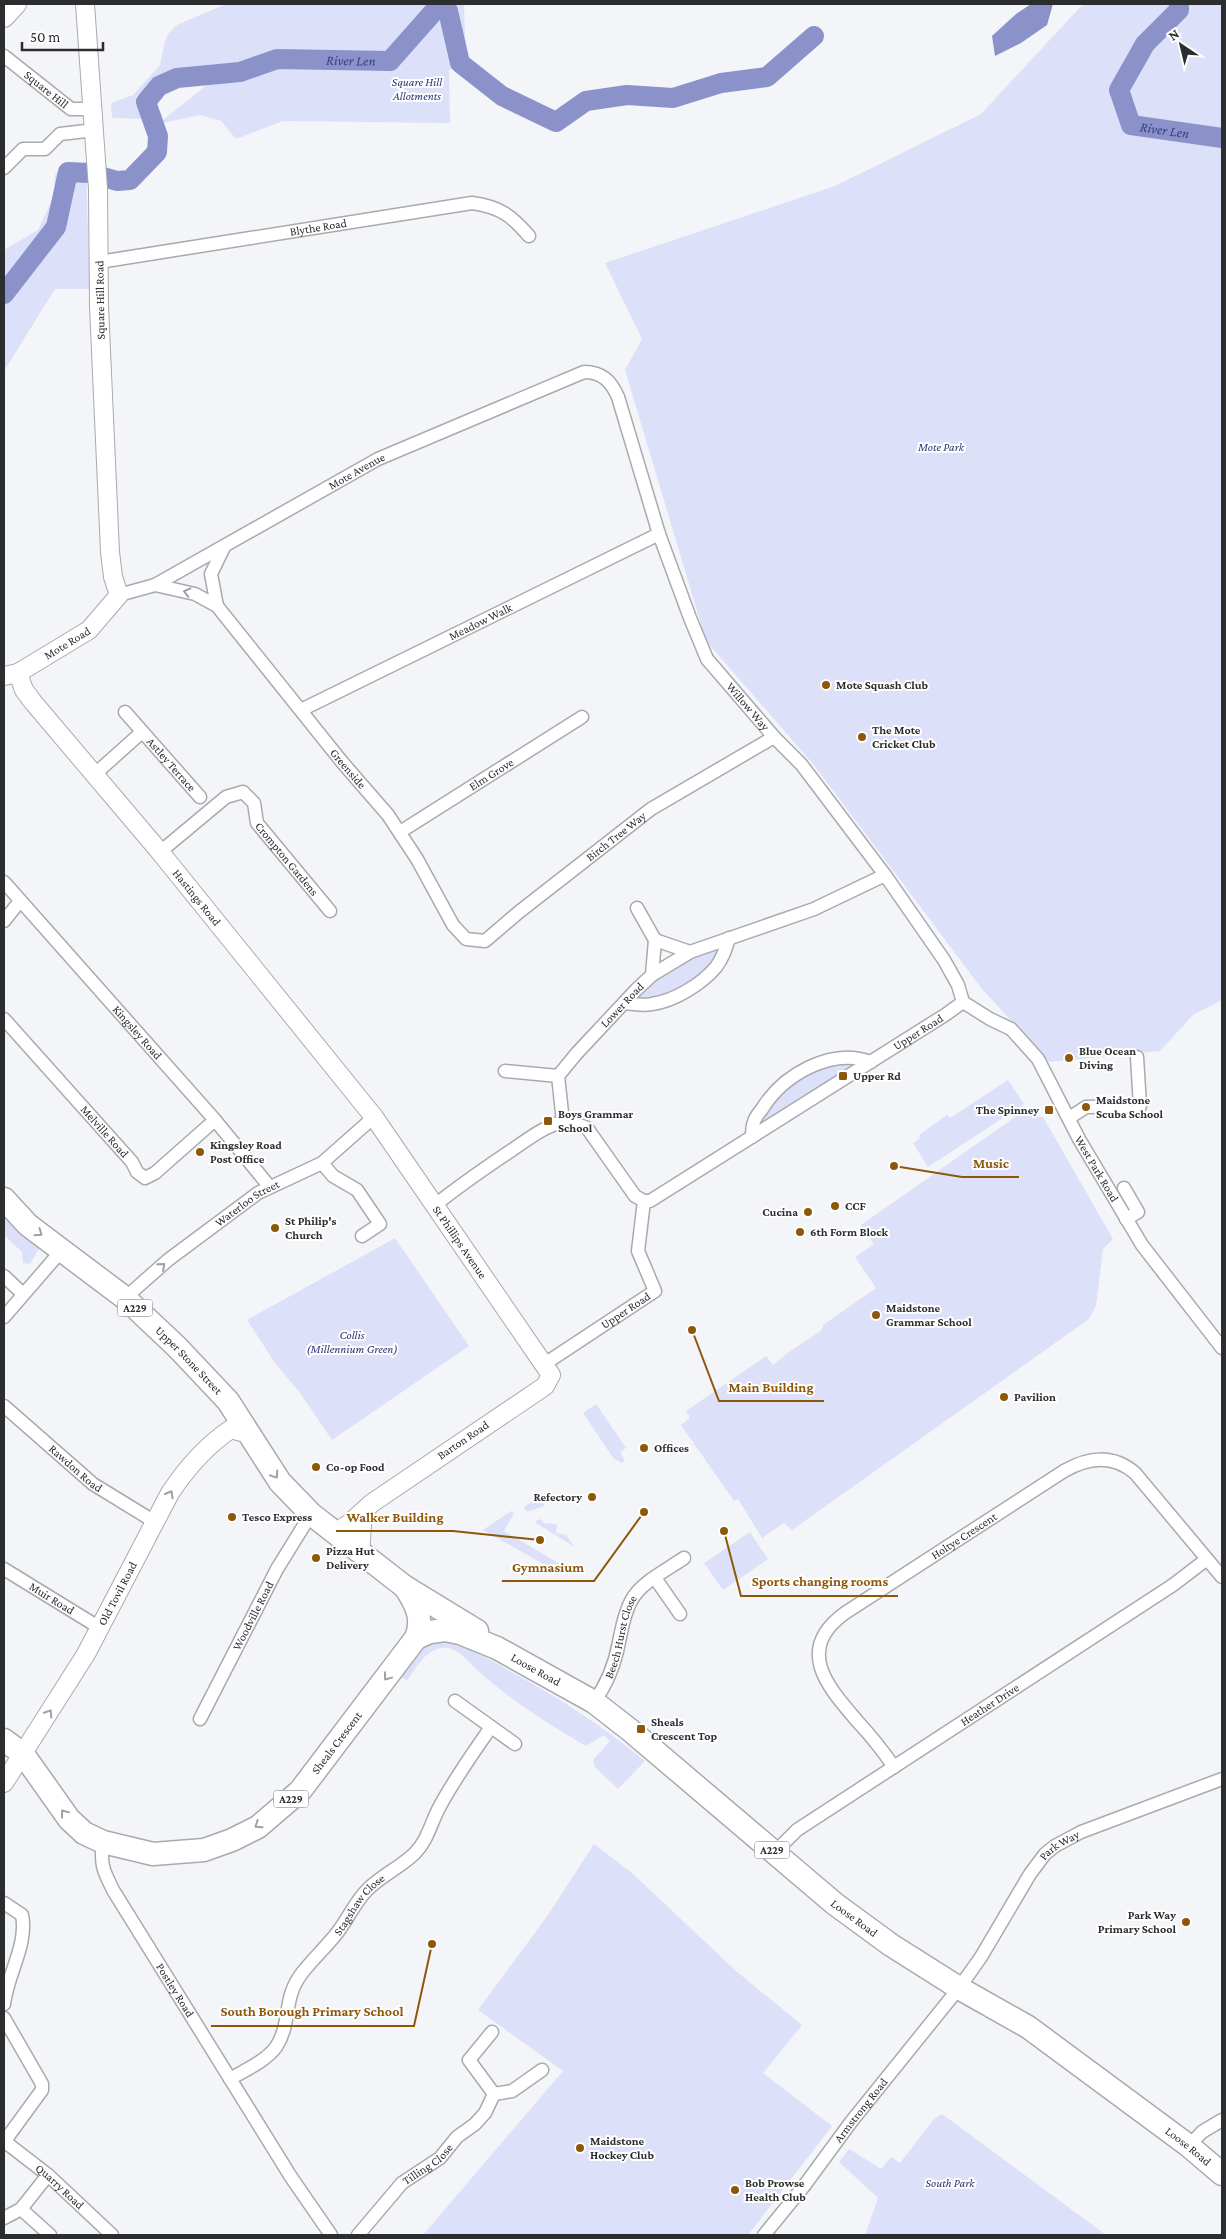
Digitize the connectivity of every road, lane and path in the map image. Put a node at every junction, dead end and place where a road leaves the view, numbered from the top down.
1 (16, 4) edge
2 (85, 4) edge
3 (4, 17) edge
4 (4, 56) edge
5 (93, 109) junction
6 (95, 130) junction
7 (4, 168) edge
8 (529, 236) dead end
9 (99, 262) junction
10 (602, 376) joint
11 (659, 534) junction
12 (224, 546) junction
13 (155, 585) junction
14 (120, 595) junction
15 (217, 606) junction
16 (11, 674) edge
17 (301, 710) junction
18 (125, 712) dead end
19 (582, 717) dead end
20 (142, 732) junction
21 (774, 738) junction
22 (94, 774) junction
23 (200, 797) dead end
24 (400, 832) junction
25 (160, 852) junction
26 (885, 875) junction
27 (4, 882) edge
28 (20, 901) junction
29 (637, 908) dead end
30 (330, 911) dead end
31 (4, 921) edge
32 (730, 938) junction
33 (466, 939) joint
34 (655, 940) junction
35 (690, 952) junction
36 (652, 976) junction
37 (963, 1002) junction
38 (624, 1003) junction
39 (4, 1019) edge
40 (1137, 1057) dead end
41 (871, 1062) junction
42 (505, 1071) dead end
43 (558, 1076) junction
44 (1069, 1118) junction
45 (375, 1119) junction
46 (215, 1120) junction
47 (563, 1122) junction
48 (752, 1137) junction
49 (322, 1163) junction
50 (269, 1186) junction
51 (1124, 1188) dead end
52 (4, 1200) edge
53 (644, 1201) junction
54 (434, 1206) junction
55 (1126, 1219) junction
56 (362, 1236) dead end
57 (62, 1250) junction
58 (4, 1276) edge
59 (23, 1294) junction
60 (125, 1298) junction
61 (4, 1317) edge
62 (1222, 1348) edge
63 (543, 1364) junction
64 (4, 1406) edge
65 (249, 1434) junction
66 (363, 1512) junction
67 (311, 1514) junction
68 (155, 1522) junction
69 (335, 1533) junction
70 (360, 1553) junction
71 (684, 1558) dead end
72 (1207, 1559) junction
73 (4, 1569) edge
74 (1222, 1577) edge
75 (655, 1578) junction
76 (405, 1587) junction
77 (680, 1614) dead end
78 (100, 1628) junction
79 (416, 1638) junction
80 (497, 1648) junction
81 (455, 1701) dead end
82 (594, 1702) junction
83 (200, 1719) dead end
84 (491, 1727) junction
85 (4, 1740) edge
86 (514, 1744) dead end
87 (22, 1754) junction
88 (894, 1767) junction
89 (1222, 1779) edge
90 (4, 1783) edge
91 (103, 1842) junction
92 (775, 1852) junction
93 (4, 1903) edge
94 (959, 1988) junction
95 (4, 2004) edge
96 (4, 2018) edge
97 (492, 2032) dead end
98 (542, 2070) dead end
99 (230, 2079) junction
100 (494, 2094) junction
101 (1222, 2120) edge
102 (4, 2141) edge
103 (1189, 2146) junction
104 (1222, 2174) edge
105 (48, 2175) junction
106 (21, 2209) junction
107 (4, 2218) edge
108 (50, 2235) edge
109 (112, 2235) edge
110 (331, 2235) edge
111 (358, 2235) edge
112 (764, 2235) edge

1 - 3 main road
2 - 5 street, Square Hill Road
4 - 5 street, Square Hill
5 - 6 street, Square Hill Road
6 - 7 street
6 - 9 street, Square Hill Road
8 - 9 street, Blythe Road
9 - 14 street, Square Hill Road
10 - 11 street, Willow Way
10 - 12 street, Mote Avenue
11 - 17 street, Meadow Walk
11 - 21 street, Willow Way
12 - 13 street, Mote Avenue
12 - 15 street
13 - 14 street, Mote Avenue
15 -> 13 street, Greenside
14 - 16 street, Mote Road
15 - 17 street, Greenside
16 - 22 street, Hastings Road
17 - 24 street, Greenside
18 - 20 street, Astley Terrace
19 - 24 street, Elm Grove
20 - 22 street, Astley Terrace
20 - 23 street, Astley Terrace
21 - 26 street, Willow Way
21 - 33 street, Birch Tree Way
22 - 25 street, Hastings Road
24 - 33 street, Greenside
25 - 30 street, Crompton Gardens
25 - 45 street, Hastings Road
26 - 32 street, Lower Road
26 - 37 street, Willow Way
27 - 28 street, Kingsley Road
28 - 31 street
28 - 46 street, Kingsley Road
29 - 34 street
32 - 35 street, Lower Road
32 - 38 street
34 - 35 street
34 - 36 street
35 - 36 street, Lower Road
36 - 38 street, Lower Road
37 - 41 street, Upper Road
37 - 44 street, West Park Road
38 - 43 street, Lower Road
39 - 46 street, Melville Road
40 - 44 street
41 - 48 street, Upper Road
41 - 48 street
42 - 43 street
43 - 47 street
44 - 55 street, West Park Road
45 - 49 street, Waterloo Street
45 - 54 street, St Phillips Avenue
46 - 50 street, Kingsley Road
47 - 53 street
47 - 54 street
48 - 53 street, Upper Road
49 - 50 street, Waterloo Street
49 - 56 street
60 -> 50 street, Waterloo Street
51 - 55 street
52 -> 57 highway, Upper Stone Street / A229
53 - 63 street, Upper Road
54 - 63 street, St Phillips Avenue
55 - 62 street, West Park Road
57 - 59 street
57 - 60 highway, Upper Stone Street / A229
58 - 59 street
59 - 61 street
60 - 65 highway, Upper Stone Street / A229
63 - 66 street, Barton Road
64 - 68 street, Rawdon Road
65 -> 67 highway, Loose Road / A229
68 -> 65 street, Old Tovil Road
66 - 69 street, Barton Road
66 - 70 street
67 - 69 highway, Loose Road / A229
67 - 83 street, Woodville Road
68 - 78 street, Old Tovil Road
69 - 70 highway, Loose Road / A229
70 - 76 highway, Loose Road / A229
71 - 75 street, Beech Hurst Close
72 - 74 street, Holtye Crescent
72 - 88 street, Heather Drive
72 - 88 street, Holtye Crescent
73 - 78 street, Muir Road
75 - 77 street
75 - 82 street, Beech Hurst Close
76 - 79 highway, A229
76 - 80 highway, Loose Road / A229
87 -> 78 street, Old Tovil Road
79 - 80 highway, Loose Road / A229
79 -> 91 highway, Sheals Crescent / A229
80 - 82 highway, Loose Road / A229
81 - 84 street
82 - 92 highway, Loose Road / A229
84 - 86 street
84 - 99 street, Stagshaw Close
85 - 87 highway, A229
87 - 90 street, Old Tovil Road
91 -> 87 highway, A229
88 - 92 street, Heather Drive
89 - 94 street, Park Way
91 - 99 street, Postley Road
92 - 94 highway, Loose Road / A229
93 - 95 street
94 - 103 highway, Loose Road / A229
94 - 112 street, Armstrong Road
96 - 102 street
97 - 100 street
98 - 100 street
99 - 110 street, Postley Road
100 - 111 street, Tilling Close
101 - 103 street
102 - 105 street, Quarry Road
103 - 104 highway, Loose Road / A229
105 - 106 street
105 - 109 street, Quarry Road
106 - 107 street
106 - 108 street

